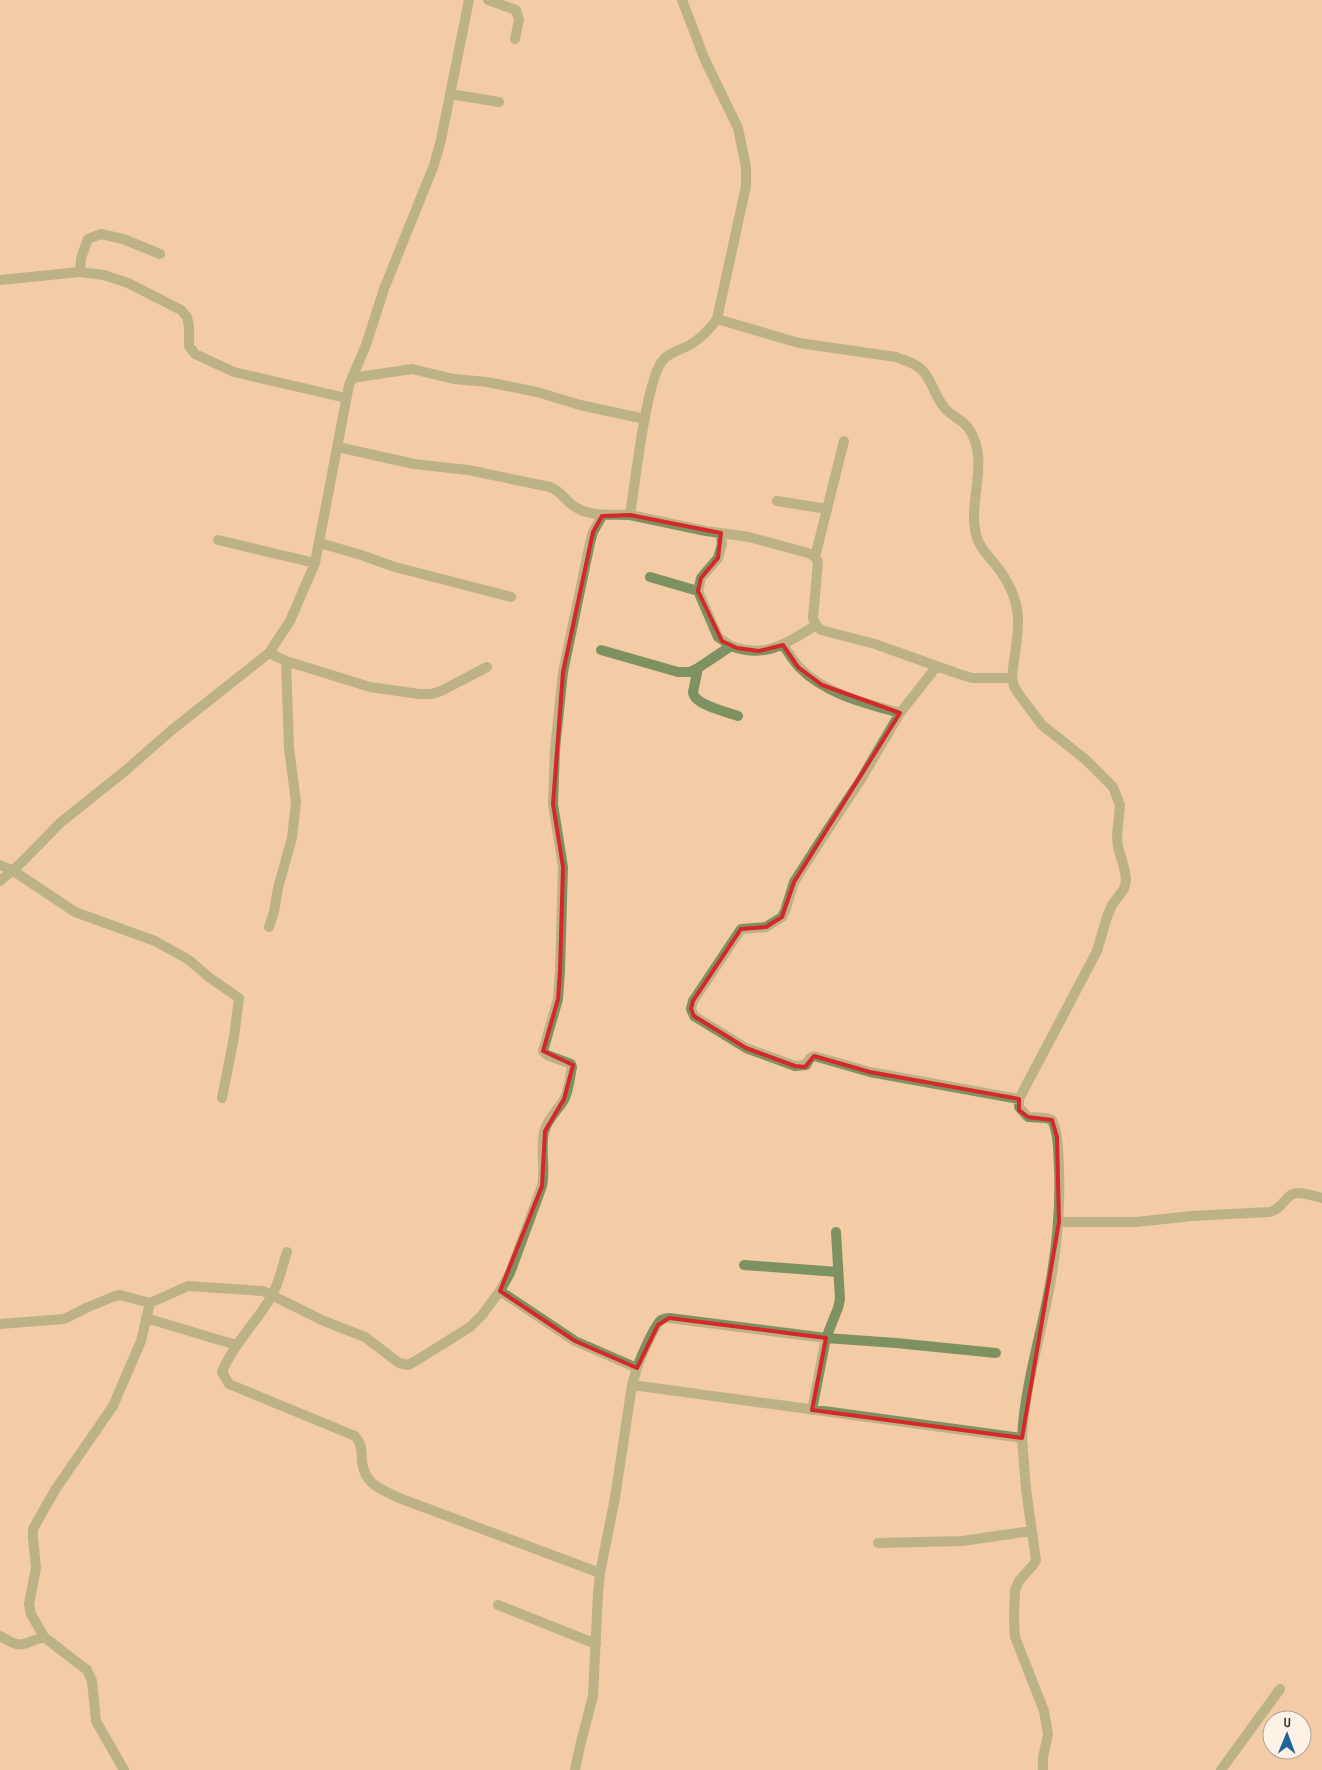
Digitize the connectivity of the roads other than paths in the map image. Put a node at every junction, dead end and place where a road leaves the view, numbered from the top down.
1 (469, 0) edge
2 (488, 0) edge
3 (682, 0) edge
4 (515, 39) dead end
5 (450, 94) junction
6 (499, 102) dead end
7 (160, 254) dead end
8 (80, 272) junction
9 (0, 280) edge
10 (717, 319) junction
11 (352, 378) junction
12 (346, 398) junction
13 (645, 419) junction
14 (844, 441) dead end
15 (338, 447) junction
16 (777, 501) dead end
17 (827, 509) junction
18 (630, 515) junction
19 (602, 516) junction
20 (721, 533) junction
21 (218, 540) dead end
22 (320, 543) junction
23 (815, 557) junction
24 (315, 563) junction
25 (650, 577) dead end
26 (698, 591) junction
27 (510, 597) dead end
28 (816, 625) junction
29 (731, 646) junction
30 (783, 646) junction
31 (601, 650) dead end
32 (269, 653) junction
33 (286, 662) junction
34 (937, 666) junction
35 (487, 667) dead end
36 (698, 668) junction
37 (1012, 678) junction
38 (900, 713) junction
39 (738, 716) dead end
40 (0, 865) edge
41 (12, 870) junction
42 (0, 881) edge
43 (269, 927) dead end
44 (222, 1098) dead end
45 (1019, 1099) junction
46 (1322, 1198) edge
47 (1059, 1222) junction
48 (836, 1232) dead end
49 (287, 1252) dead end
50 (744, 1265) dead end
51 (838, 1272) junction
52 (500, 1291) junction
53 (272, 1296) junction
54 (150, 1303) junction
55 (146, 1318) junction
56 (0, 1324) edge
57 (826, 1338) junction
58 (236, 1345) junction
59 (996, 1353) dead end
60 (637, 1368) junction
61 (632, 1385) junction
62 (812, 1410) junction
63 (1022, 1438) junction
64 (1032, 1531) junction
65 (878, 1543) dead end
66 (600, 1573) junction
67 (498, 1605) dead end
68 (0, 1636) edge
69 (44, 1637) junction
70 (596, 1644) junction
71 (1280, 1690) dead end
72 (124, 1770) edge
73 (575, 1770) edge
74 (1043, 1770) edge
75 (1221, 1770) edge

1 - 5 street
2 - 4 street
3 - 10 street
5 - 6 street
5 - 11 street
7 - 8 street
8 - 9 street
8 - 12 street
10 - 13 street
10 - 37 street
11 - 12 street
11 - 13 street
12 - 15 street
13 - 18 street
14 - 17 street
15 - 19 street
15 - 22 street
16 - 17 street
17 - 23 street
18 - 19 street
18 - 20 street
19 - 52 street
20 - 23 street
20 - 26 street
21 - 24 street
22 - 24 street
22 - 27 street
23 - 28 street
24 - 32 street
25 - 26 street
26 - 29 street
28 - 30 street
28 - 34 street
29 - 30 street
29 - 36 street
30 - 38 street
31 - 36 street
32 - 33 street
32 - 41 street
33 - 35 street
33 - 43 street
34 - 37 street
34 - 38 street
36 - 39 street
37 - 45 street
38 - 45 street
40 - 41 street
41 - 42 street
41 - 44 street
45 - 47 street
46 - 47 street
47 - 63 street
48 - 51 street
49 - 53 street
50 - 51 street
51 - 57 street
52 - 53 street
52 - 60 street
53 - 54 street
53 - 58 street
54 - 55 street
54 - 56 street
55 - 58 street
55 - 69 street
57 - 59 street
57 - 60 street
57 - 62 street
58 - 66 street
60 - 61 street
61 - 62 street
61 - 66 street
62 - 63 street
63 - 64 street
64 - 65 street
64 - 74 street
66 - 70 street
67 - 70 street
68 - 69 street
69 - 72 street
70 - 73 street
71 - 75 street

